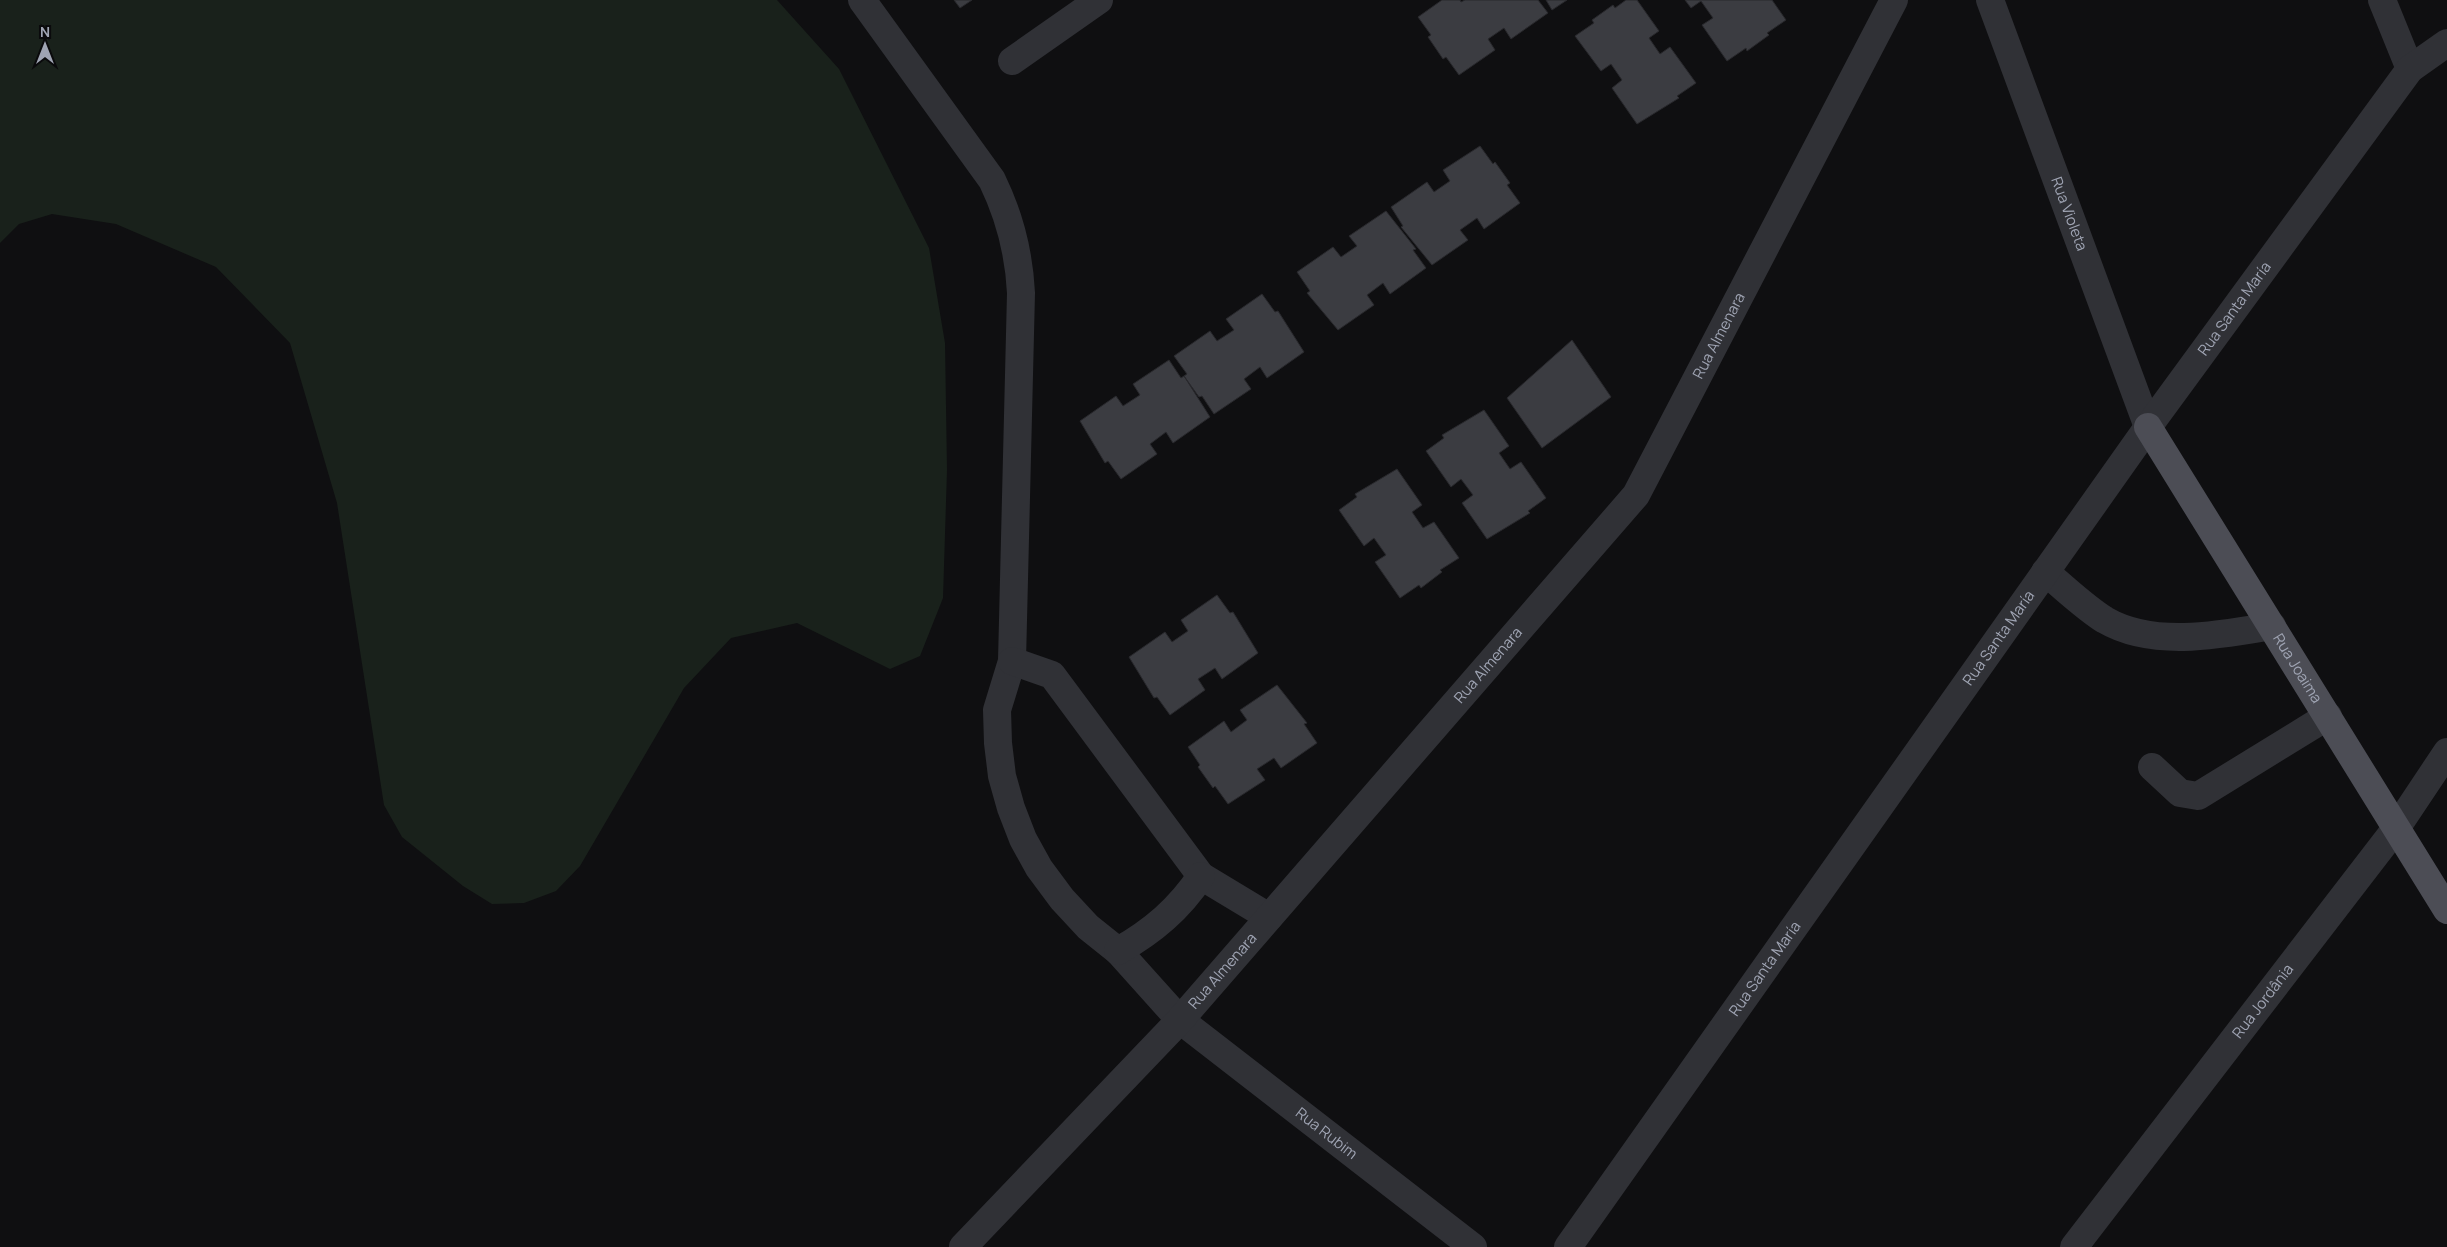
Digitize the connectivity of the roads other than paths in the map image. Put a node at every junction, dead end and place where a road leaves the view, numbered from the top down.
1 (862, 0) edge
2 (1099, 0) edge
3 (1894, 0) edge
4 (1990, 0) edge
5 (2382, 0) edge
6 (2447, 43) edge
7 (1012, 60) dead end
8 (2410, 69) junction
9 (2148, 427) junction
10 (2045, 572) junction
11 (2272, 626) junction
12 (1012, 661) junction
13 (2328, 716) junction
14 (2447, 752) edge
15 (2152, 767) dead end
16 (2397, 828) junction
17 (1201, 876) junction
18 (2447, 910) edge
19 (1270, 917) junction
20 (1118, 951) junction
21 (1180, 1020) junction
22 (963, 1247) edge
23 (1473, 1247) edge
24 (1568, 1247) edge
25 (2074, 1247) edge

1 - 12 street, Rua Rubim
2 - 7 street
3 - 19 street, Rua Almenara
4 - 9 street, Rua Violeta
5 - 8 street
6 - 8 street, Rua Santa María
8 - 9 street, Rua Santa María
9 - 10 street, Rua Santa María
9 - 11 main road, Rua Joaima
10 - 11 street
10 - 24 street, Rua Santa María
11 - 13 main road, Rua Joaima
12 - 17 street
12 - 20 street, Rua Rubim
13 - 15 street
13 - 16 main road, Rua Joaima
14 - 16 street, Rua Jordânia
16 - 18 main road, Rua Joaima
16 - 25 street, Rua Jordânia
17 - 19 street
17 - 20 street
19 - 21 street, Rua Almenara
20 - 21 street, Rua Rubim
21 - 22 street, Rua Almenara
21 - 23 street, Rua Rubim

